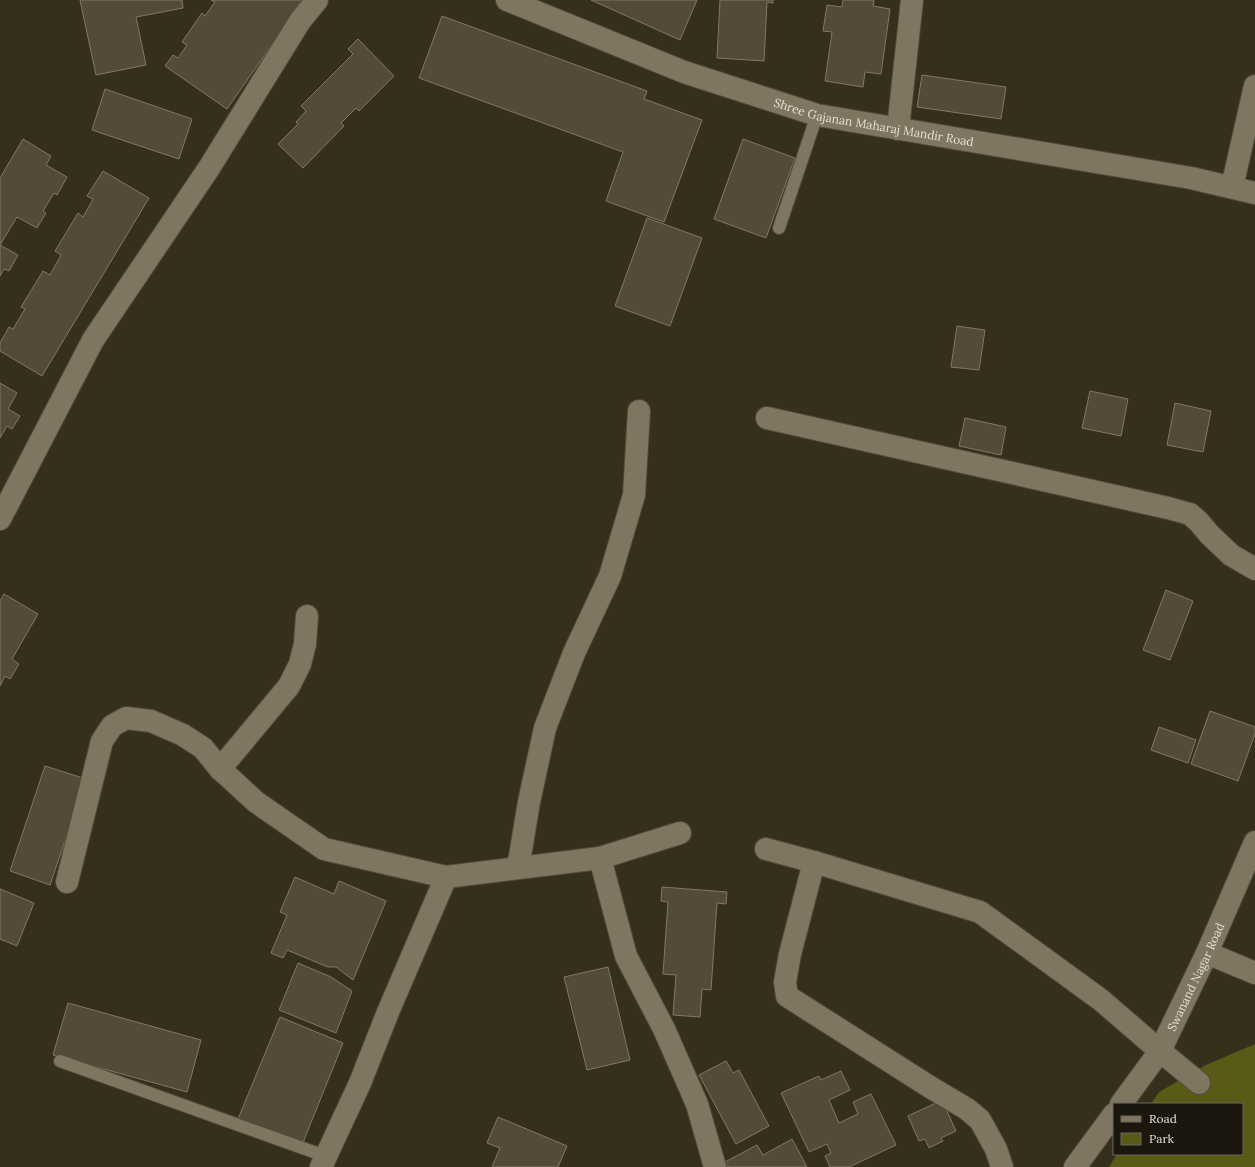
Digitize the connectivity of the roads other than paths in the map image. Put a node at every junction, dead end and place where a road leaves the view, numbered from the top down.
1 (317, 0) edge
2 (508, 0) edge
3 (912, 0) edge
4 (1255, 86) edge
5 (817, 115) junction
6 (898, 129) junction
7 (1232, 187) junction
8 (1255, 193) edge
9 (779, 228) dead end
10 (639, 411) dead end
11 (767, 418) dead end
12 (0, 519) edge
13 (1255, 569) edge
14 (307, 616) dead end
15 (220, 769) junction
16 (680, 833) dead end
17 (1255, 842) edge
18 (766, 850) dead end
19 (600, 858) junction
20 (814, 862) junction
21 (518, 868) junction
22 (446, 877) junction
23 (67, 882) dead end
24 (1207, 953) junction
25 (1255, 973) edge
26 (1160, 1051) junction
27 (60, 1060) dead end
28 (1199, 1083) dead end
29 (1122, 1103) edge
30 (1113, 1115) edge
31 (323, 1161) edge
32 (715, 1167) edge
33 (1002, 1167) edge
34 (1075, 1167) edge

1 - 12 street
2 - 5 street, Shree Gajanan Maharaj Mandir Road
3 - 6 street
4 - 7 street
5 - 6 street, Shree Gajanan Maharaj Mandir Road
5 - 9 lane
6 - 7 street, Shree Gajanan Maharaj Mandir Road
7 - 8 street, Shree Gajanan Maharaj Mandir Road
10 - 21 street
11 - 13 street
14 - 15 street
15 - 22 street
15 - 23 street
16 - 19 street
17 - 24 street, Swanand Nagar Road
18 - 20 street
19 - 21 street
19 - 32 street
20 - 26 street
20 - 33 street
21 - 22 street
22 - 31 street
24 - 25 street
24 - 26 street, Swanand Nagar Road
26 - 28 street
26 - 29 street, Swanand Nagar Road
27 - 31 lane
30 - 34 street

